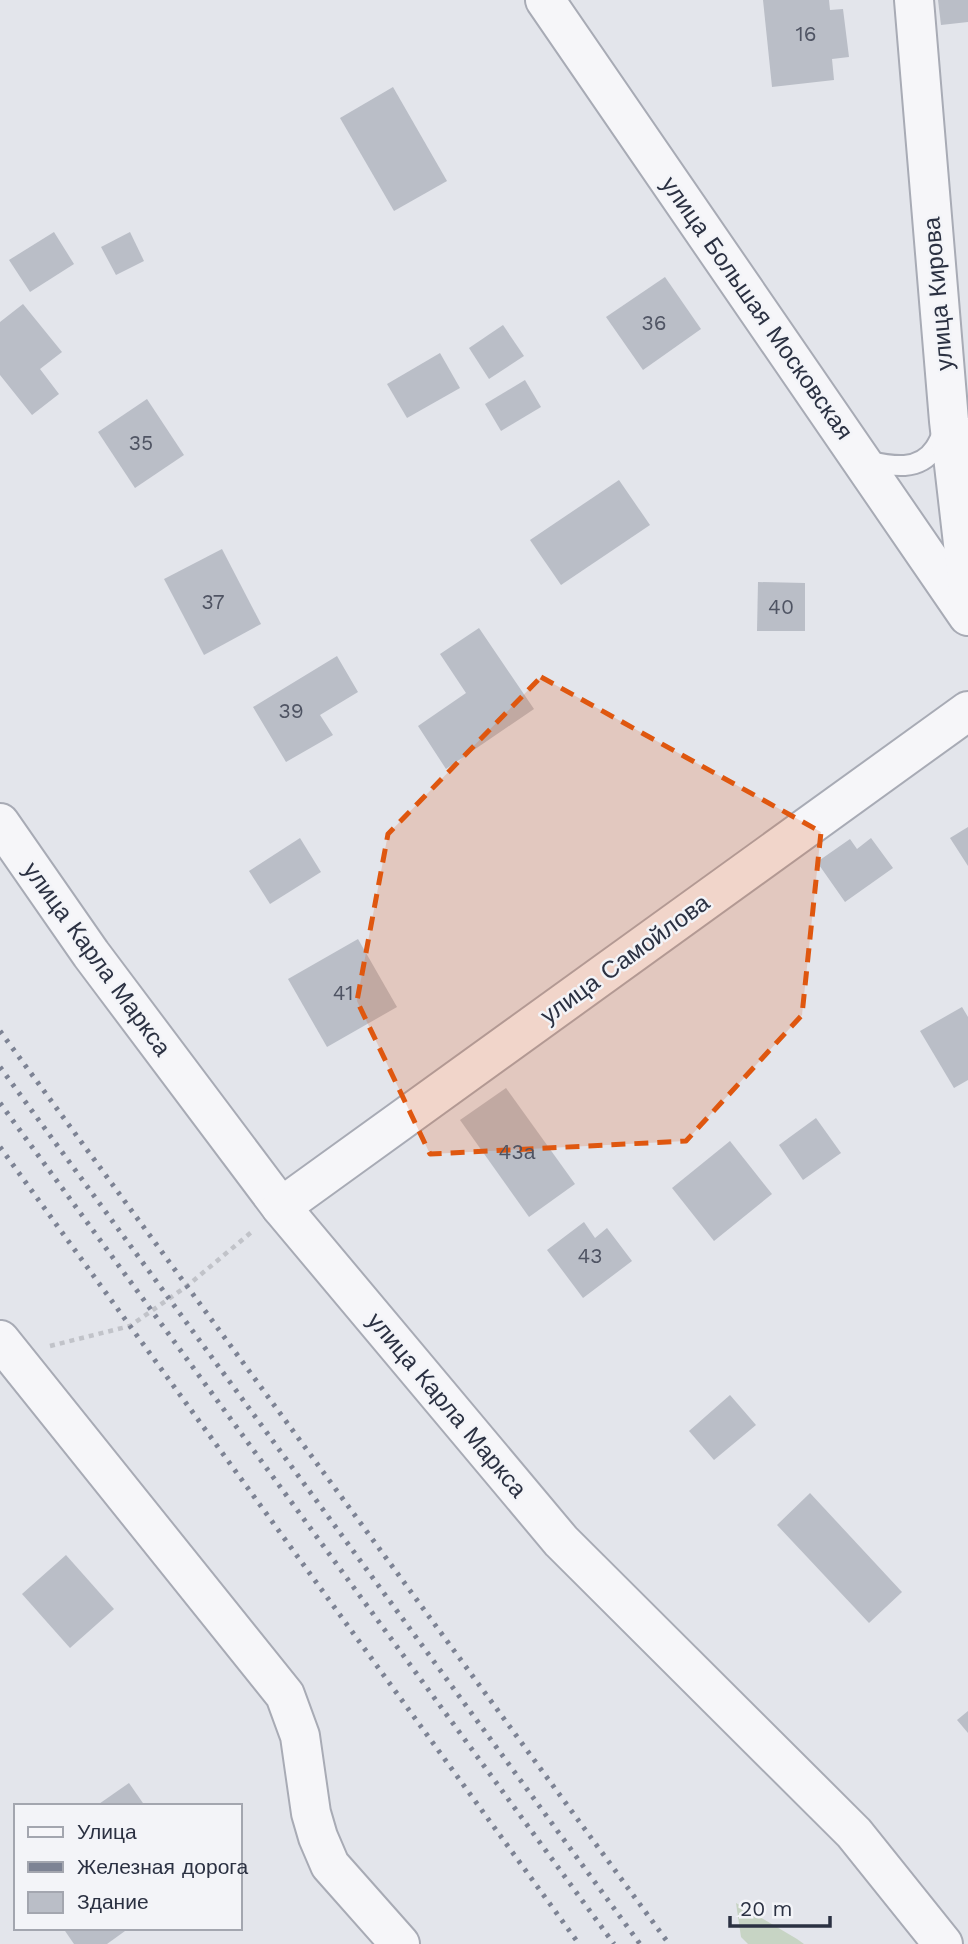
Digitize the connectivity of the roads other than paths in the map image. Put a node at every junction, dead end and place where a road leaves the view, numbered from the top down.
1 (545, 0) edge
2 (914, 0) edge
3 (949, 421) junction
4 (862, 460) junction
5 (968, 587) edge
6 (968, 616) edge
7 (968, 711) edge
8 (0, 823) edge
9 (281, 1207) junction
10 (7, 1363) edge
11 (400, 1944) edge
12 (943, 1944) edge

1 - 4 street, улица Большая Московская
2 - 3 street, улица Кирова
3 - 4 lane
3 - 5 street, улица Кирова
4 - 6 street, улица Большая Московская
7 - 9 street, улица Самойлова
8 - 9 street, улица Карла Маркса
9 - 12 street, улица Карла Маркса
10 - 11 street

